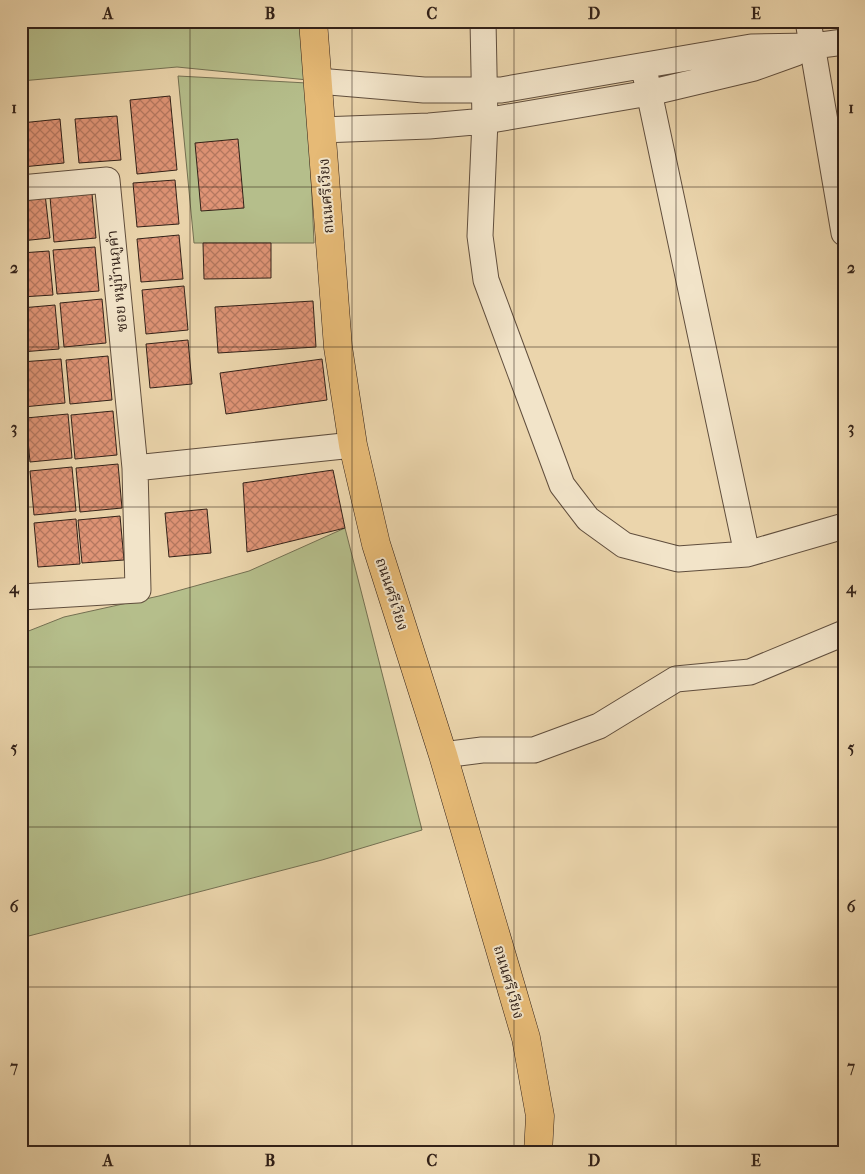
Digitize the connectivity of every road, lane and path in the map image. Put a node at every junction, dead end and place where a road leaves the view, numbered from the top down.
1 (313, 21) edge
2 (483, 21) edge
3 (808, 21) edge
4 (844, 42) edge
5 (813, 46) junction
6 (643, 65) junction
7 (318, 81) junction
8 (484, 90) junction
9 (649, 93) junction
10 (485, 122) junction
11 (322, 130) junction
12 (21, 188) edge
13 (842, 216) edge
14 (353, 445) junction
15 (136, 468) junction
16 (844, 526) edge
17 (747, 554) junction
18 (21, 597) edge
19 (844, 633) edge
20 (443, 755) junction
21 (538, 1153) edge

1 - 7 main road, ถนนศรีเวียง
2 - 8 street
3 - 5 street
4 - 5 street
5 - 6 street
5 - 9 street
5 - 13 street
6 - 8 street
6 - 9 street
7 - 8 street
7 - 11 main road, ถนนศรีเวียง
8 - 10 street
9 - 10 street
9 - 17 street
10 - 11 street
10 - 17 street
11 - 14 main road, ถนนศรีเวียง
12 - 15 street, ซอย หมู่บ้านภูคำ
14 - 15 street
14 - 20 main road, ถนนศรีเวียง
15 - 18 street, ซอย หมู่บ้านภูคำ
16 - 17 street
19 - 20 street
20 - 21 main road, ถนนศรีเวียง

